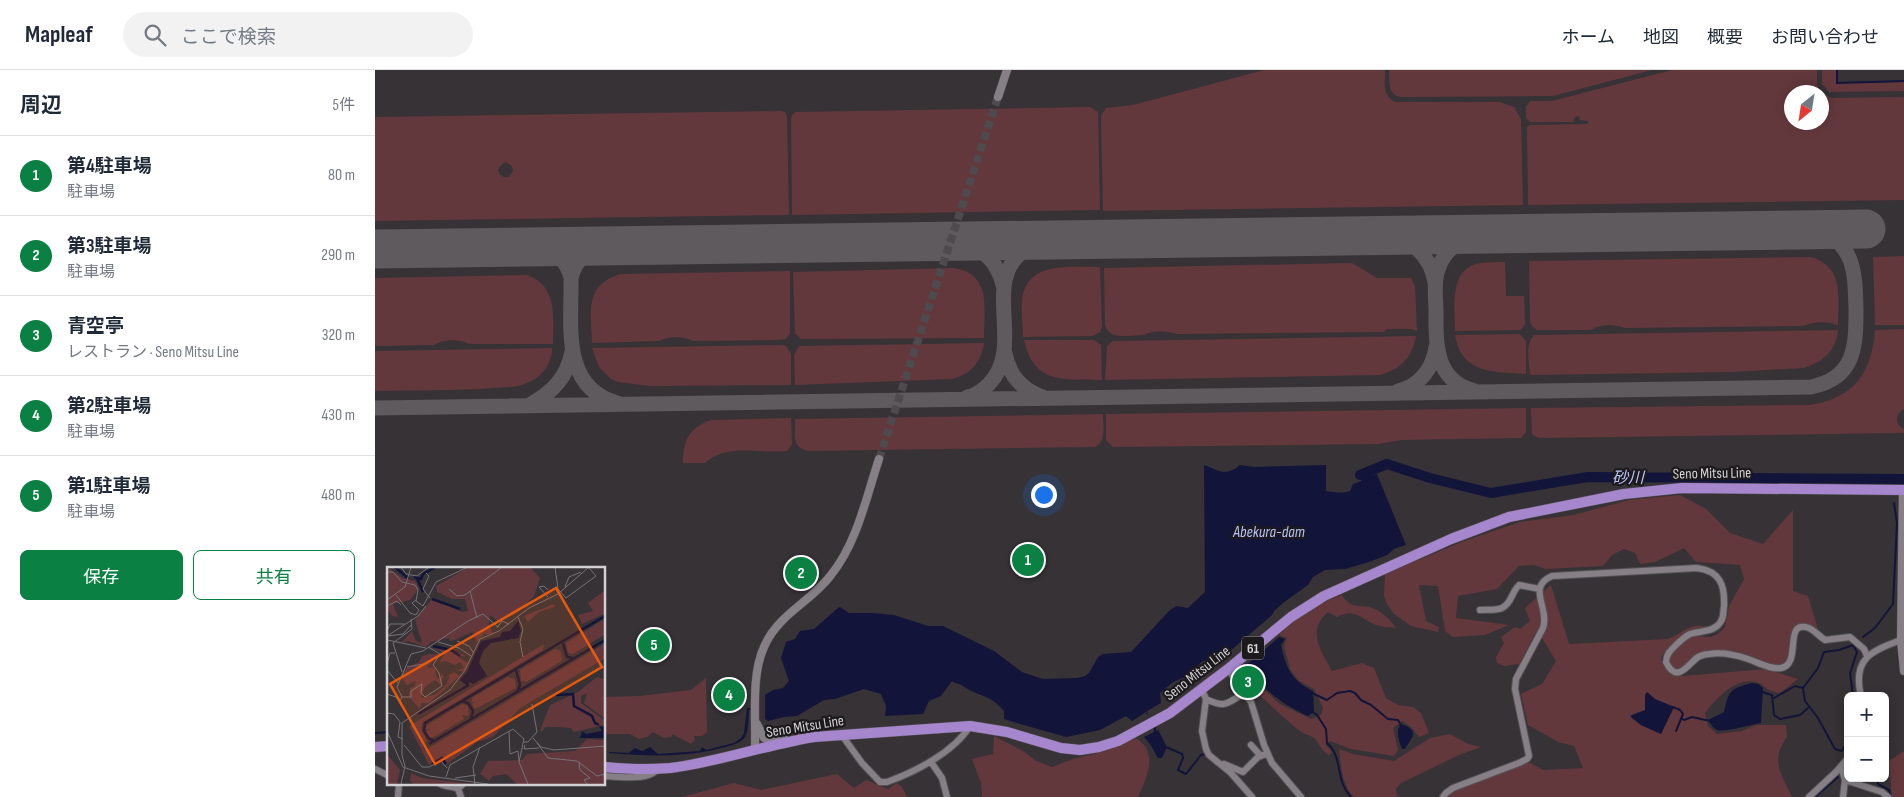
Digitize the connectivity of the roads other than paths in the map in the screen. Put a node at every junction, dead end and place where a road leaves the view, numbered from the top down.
1 (1007, 70) edge
2 (998, 97) tunnel mouth
3 (879, 459) tunnel mouth
4 (1904, 490) edge
5 (1540, 589) junction
6 (1480, 610) dead end
7 (1901, 640) junction
8 (1867, 656) junction
9 (1228, 669) junction
10 (1904, 671) edge
11 (1246, 692) junction
12 (1860, 692) edge
13 (1204, 695) junction
14 (756, 723) junction
15 (970, 726) junction
16 (841, 734) junction
17 (794, 740) junction
18 (1251, 745) dead end
19 (755, 749) junction
20 (1264, 755) junction
21 (1218, 761) junction
22 (931, 762) junction
23 (1844, 763) edge
24 (1841, 766) junction
25 (605, 768) edge
26 (659, 768) junction
27 (375, 769) edge
28 (387, 775) edge
29 (605, 776) edge
30 (1844, 776) edge
31 (1845, 782) edge
32 (1851, 782) edge
33 (399, 784) edge
34 (440, 784) edge
35 (463, 784) edge
36 (458, 788) junction
37 (398, 797) edge
38 (461, 797) edge
39 (947, 797) edge
40 (1252, 797) edge
41 (1301, 797) edge
42 (1443, 797) edge
43 (1809, 797) edge
44 (1843, 797) edge
45 (1888, 797) edge

1 - 2 street
3 - 14 street
4 - 7 street
4 - 9 main road, Seno Mitsu Line / 61
5 - 6 street
5 - 8 street
5 - 42 street
7 - 8 street
7 - 10 street
8 - 12 street
9 - 11 street
9 - 13 main road, Seno Mitsu Line / 61
11 - 13 street
11 - 20 street
13 - 15 main road, Seno Mitsu Line / 61
13 - 21 street
14 - 17 street
14 - 19 street
15 - 16 main road, Seno Mitsu Line / 61
15 - 22 street
16 - 17 main road, Seno Mitsu Line / 61
16 - 22 street
17 - 19 main road, Seno Mitsu Line / 61
18 - 20 street
19 - 26 main road, Seno Mitsu Line / 61
20 - 21 street
20 - 41 street
21 - 40 street
22 - 39 street
23 - 24 street
24 - 30 street
24 - 43 street
25 - 26 main road, Seno Mitsu Line / 61
26 - 29 street
27 - 28 street
31 - 44 street
32 - 45 street
33 - 37 street
34 - 36 street
35 - 36 street
36 - 38 street

